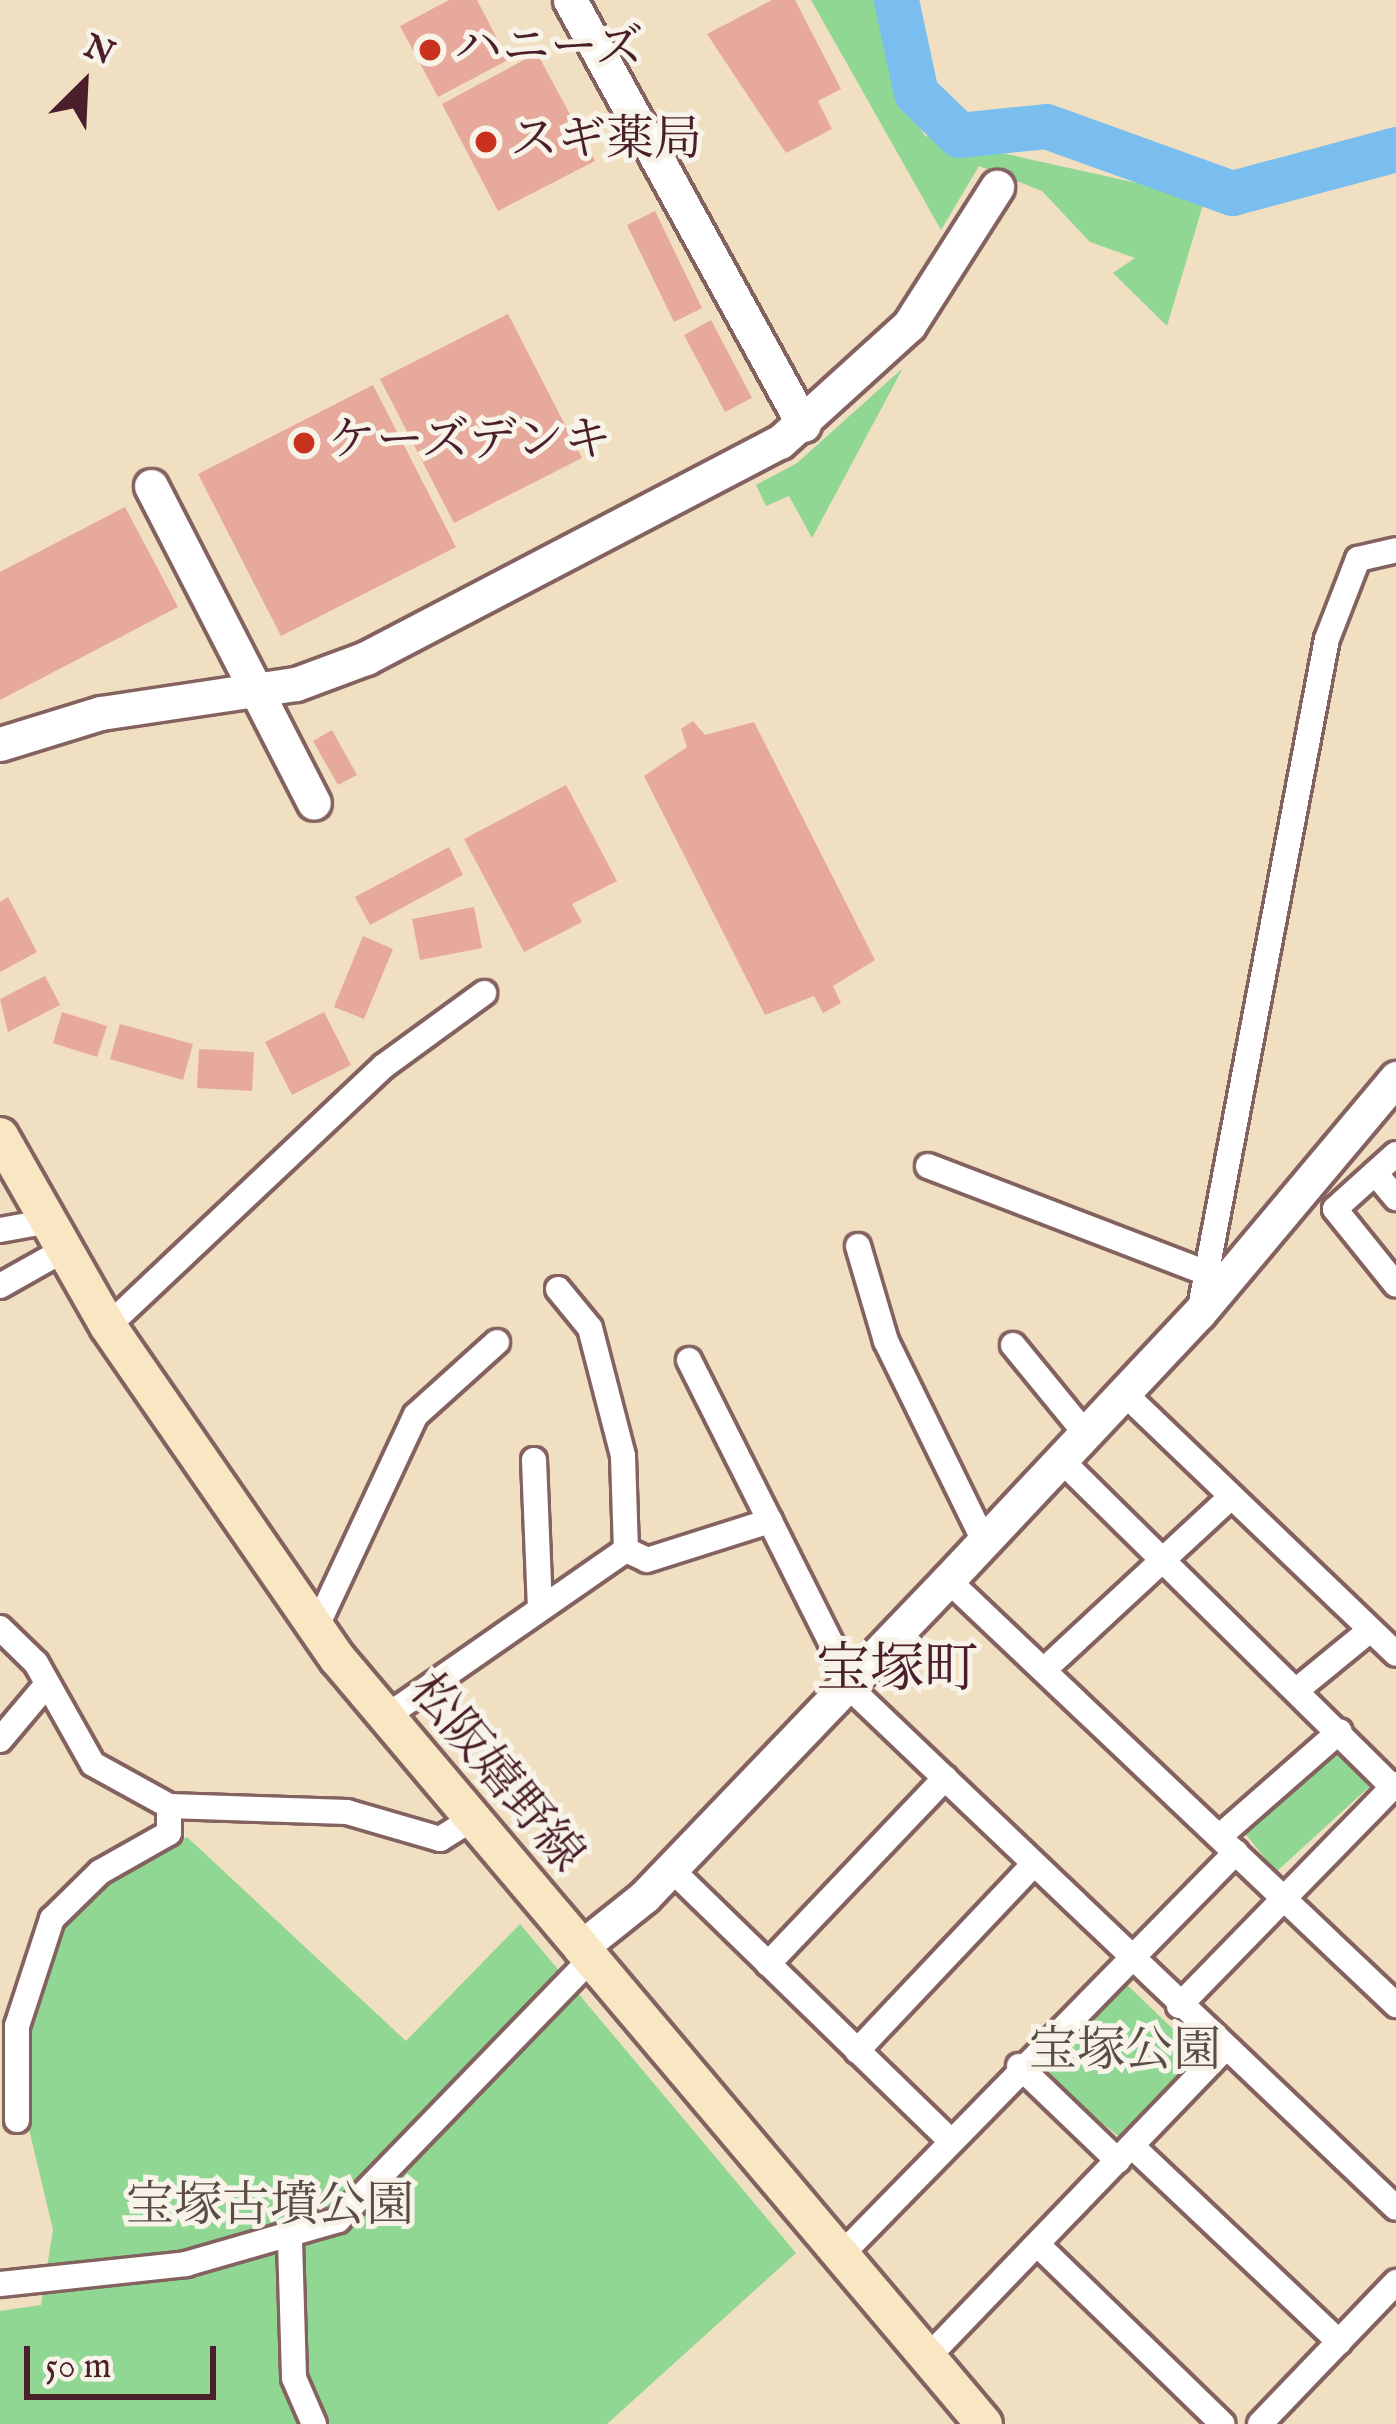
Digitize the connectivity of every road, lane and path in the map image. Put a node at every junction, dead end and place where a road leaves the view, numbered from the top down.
1 (570, 0) edge
2 (997, 187) dead end
3 (804, 424) junction
4 (151, 486) dead end
5 (1396, 550) edge
6 (258, 690) junction
7 (0, 744) edge
8 (314, 803) dead end
9 (484, 993) dead end
10 (1396, 1078) edge
11 (0, 1136) edge
12 (1396, 1154) edge
13 (928, 1166) dead end
14 (1375, 1173) junction
15 (1396, 1198) edge
16 (0, 1230) edge
17 (53, 1236) junction
18 (858, 1246) dead end
19 (1199, 1270) junction
20 (1396, 1285) edge
21 (0, 1286) edge
22 (558, 1289) dead end
23 (1199, 1312) junction
24 (108, 1326) junction
25 (497, 1342) dead end
26 (1013, 1345) dead end
27 (689, 1360) dead end
28 (1123, 1392) junction
29 (1085, 1432) junction
30 (1060, 1459) junction
31 (535, 1460) dead end
32 (1232, 1497) junction
33 (770, 1521) junction
34 (985, 1540) junction
35 (626, 1550) junction
36 (1164, 1558) junction
37 (948, 1580) junction
38 (540, 1609) junction
39 (0, 1628) edge
40 (316, 1628) junction
41 (1370, 1630) junction
42 (1396, 1654) edge
43 (1045, 1669) junction
44 (849, 1683) junction
45 (43, 1689) junction
46 (1298, 1689) junction
47 (384, 1718) junction
48 (1340, 1731) junction
49 (0, 1740) edge
50 (945, 1778) junction
51 (1392, 1783) edge
52 (169, 1806) junction
53 (469, 1821) junction
54 (1228, 1844) junction
55 (1034, 1864) junction
56 (671, 1869) junction
57 (1283, 1897) junction
58 (585, 1954) junction
59 (1127, 1954) junction
60 (768, 1964) junction
61 (1396, 2005) edge
62 (1179, 2006) junction
63 (1224, 2049) junction
64 (857, 2050) junction
65 (1019, 2066) junction
66 (17, 2120) dead end
67 (951, 2141) junction
68 (1125, 2154) junction
69 (1396, 2208) edge
70 (290, 2241) junction
71 (1038, 2245) junction
72 (839, 2257) junction
73 (1396, 2282) edge
74 (0, 2284) edge
75 (1340, 2342) junction
76 (926, 2359) junction
77 (314, 2424) edge
78 (984, 2424) edge
79 (1223, 2424) edge
80 (1260, 2424) edge

1 - 3 street
2 - 3 street
3 - 6 street
4 - 6 street
5 - 19 street
6 - 7 street
6 - 8 street
9 - 24 street
10 - 23 street
11 - 17 main road, 松阪嬉野線
12 - 14 street
13 - 19 street
14 - 15 street
14 - 20 street
16 - 17 street
17 - 21 street
17 - 24 main road, 松阪嬉野線
18 - 34 street
19 - 23 street
22 - 35 street
23 - 28 street
24 - 40 main road, 松阪嬉野線
25 - 40 street
26 - 29 street
27 - 33 street
28 - 29 street
28 - 32 street
29 - 30 street
30 - 34 street
30 - 36 street
31 - 38 street
32 - 36 street
32 - 41 street
33 - 35 street
33 - 44 street
34 - 37 street
35 - 38 street
36 - 43 street
36 - 46 street
37 - 43 street
37 - 44 street
38 - 47 street
39 - 45 street
40 - 47 main road, 松阪嬉野線
41 - 42 street
41 - 46 street
43 - 54 street
44 - 50 street
44 - 56 street
45 - 49 street
45 - 52 street
46 - 48 street
47 - 53 main road, 松阪嬉野線
48 - 51 street
48 - 54 street
50 - 55 street
50 - 60 street
51 - 57 street
52 - 53 street
52 - 66 street
53 - 58 main road, 松阪嬉野線
54 - 57 street
54 - 59 street
55 - 59 street
55 - 64 street
56 - 58 street
56 - 60 street
57 - 61 street
57 - 62 street
58 - 70 street
58 - 72 main road, 松阪嬉野線
59 - 62 street
59 - 65 street
60 - 64 street
62 - 63 street
63 - 68 street
63 - 69 street
64 - 67 street
65 - 67 street
65 - 68 street
67 - 72 street
68 - 71 street
68 - 75 street
70 - 74 street
70 - 77 street
71 - 76 street
71 - 79 street
72 - 76 main road, 松阪嬉野線
73 - 75 street
75 - 80 street
76 - 78 main road, 松阪嬉野線

